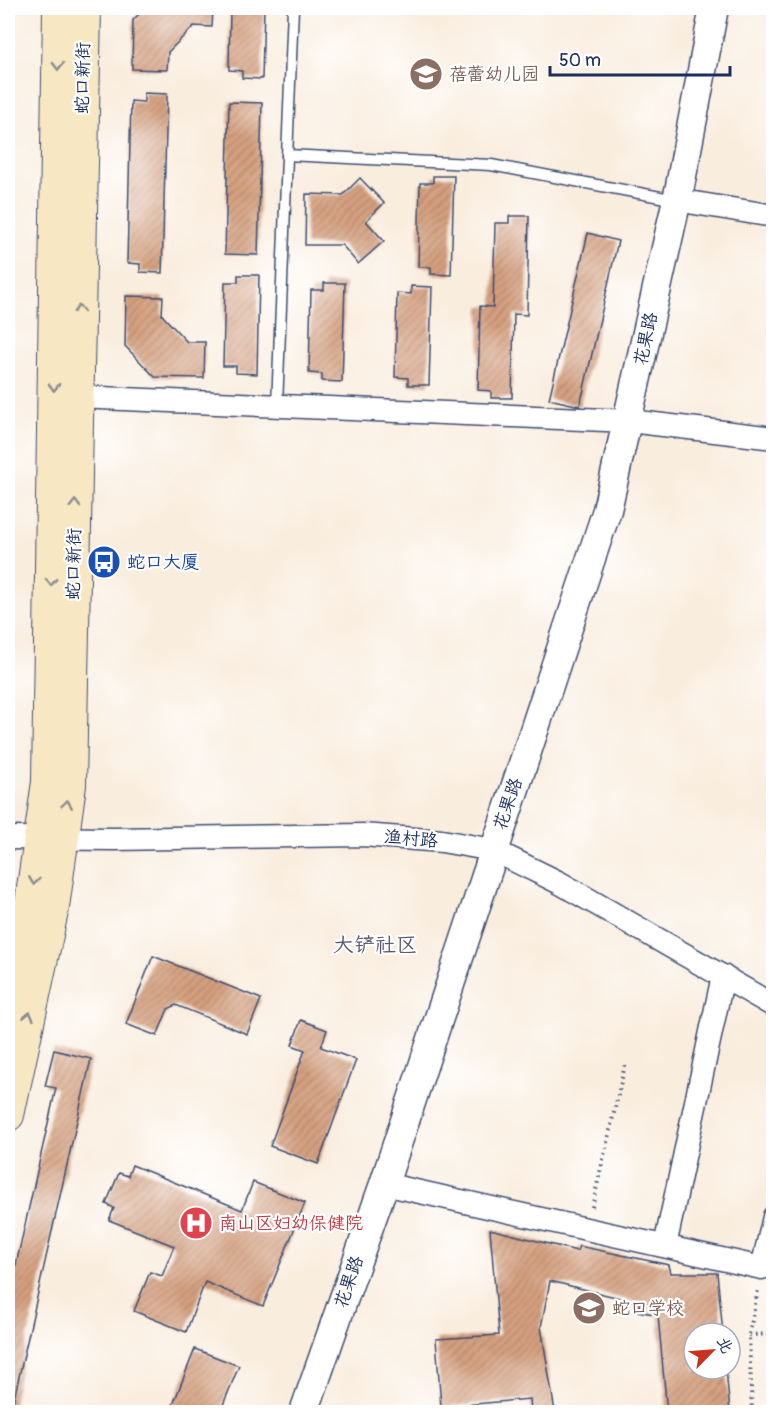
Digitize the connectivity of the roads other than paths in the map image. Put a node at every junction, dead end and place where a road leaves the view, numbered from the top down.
1 (59, 8) edge
2 (85, 8) edge
3 (292, 8) edge
4 (696, 8) edge
5 (714, 8) edge
6 (287, 155) junction
7 (678, 193) junction
8 (774, 216) edge
9 (77, 397) junction
10 (277, 406) junction
11 (629, 421) junction
12 (774, 438) edge
13 (8, 838) edge
14 (51, 838) junction
15 (492, 850) junction
16 (723, 976) junction
17 (774, 1006) edge
18 (8, 1008) edge
19 (8, 1114) edge
20 (384, 1184) junction
21 (774, 1217) edge
22 (665, 1246) junction
23 (304, 1413) edge

1 -> 14 main road, 蛇口新街
9 -> 2 main road, 蛇口新街
3 - 6 lane
4 - 7 street, 花果路
5 - 7 street, 花果路
6 - 7 lane
6 - 10 lane
7 - 8 street
7 - 11 street, 花果路
9 - 10 street
14 -> 9 main road, 蛇口新街
10 - 11 street
11 - 12 street
11 - 15 street, 花果路
13 - 14 street, 渔村路
14 - 15 street, 渔村路
14 -> 18 main road, 蛇口新街
19 -> 14 main road, 蛇口新街
15 - 16 street, 渔村路
15 - 20 street, 花果路
16 - 17 street, 渔村路
16 - 22 street
20 - 22 street
20 - 23 street, 花果路
21 - 22 street

